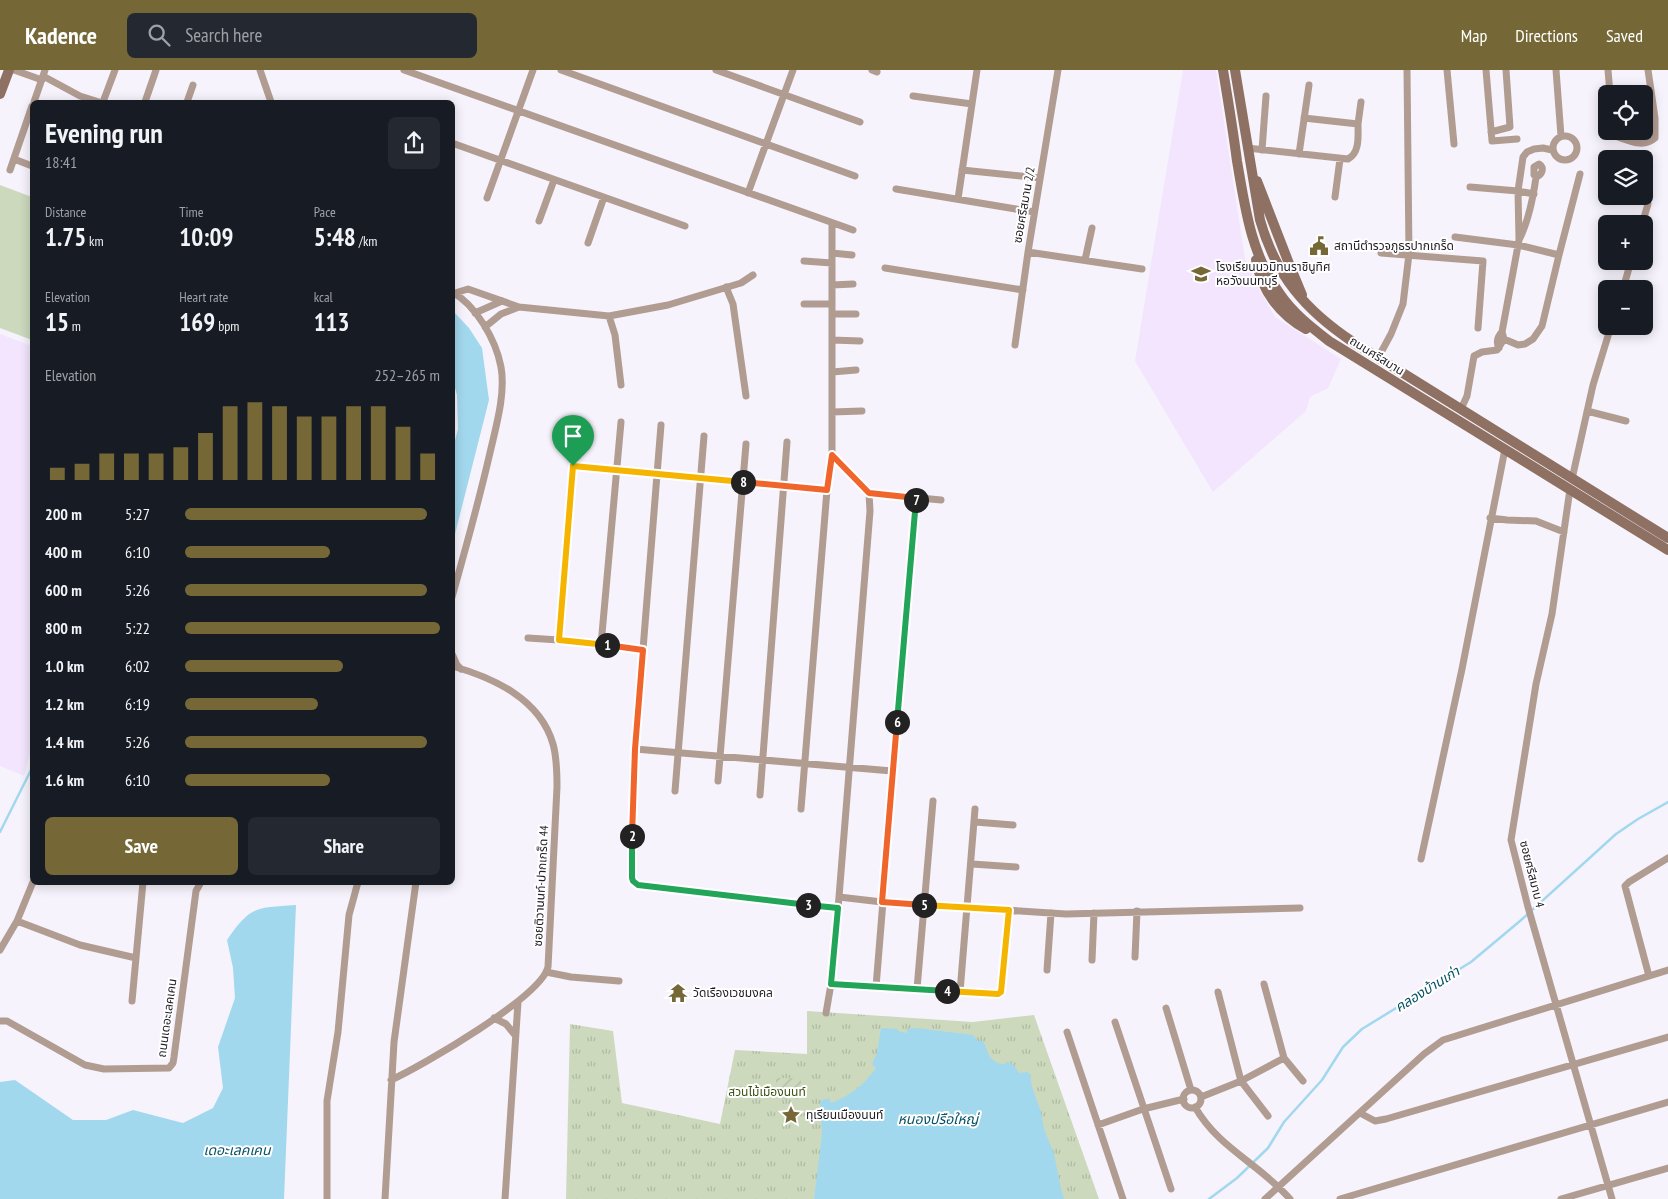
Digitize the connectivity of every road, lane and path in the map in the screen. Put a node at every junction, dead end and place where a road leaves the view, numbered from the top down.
1 (9, 70) edge
2 (14, 70) edge
3 (114, 70) edge
4 (156, 70) edge
5 (260, 70) edge
6 (404, 70) edge
7 (534, 70) edge
8 (561, 70) edge
9 (716, 70) edge
10 (792, 70) edge
11 (977, 70) edge
12 (1058, 70) edge
13 (1223, 70) edge
14 (1235, 70) edge
15 (1407, 70) edge
16 (1447, 70) edge
17 (1486, 70) edge
18 (1506, 70) edge
19 (1556, 70) edge
20 (1608, 70) edge
21 (1648, 70) edge
22 (43, 75) edge
23 (193, 85) dead end
24 (1309, 85) dead end
25 (1609, 85) edge
26 (1650, 85) edge
27 (0, 94) edge
28 (784, 94) junction
29 (913, 96) dead end
30 (1266, 96) dead end
31 (35, 100) edge
32 (93, 100) edge
33 (104, 100) edge
34 (146, 100) edge
35 (188, 100) edge
36 (269, 100) edge
37 (1362, 102) dead end
38 (972, 104) junction
39 (1653, 110) edge
40 (519, 111) junction
41 (1304, 118) junction
42 (30, 120) edge
43 (860, 122) dead end
44 (1358, 124) junction
45 (1491, 132) junction
46 (1561, 136) junction
47 (1517, 139) dead end
48 (1629, 140) edge
49 (1652, 140) edge
50 (1653, 140) edge
51 (766, 144) junction
52 (1454, 144) dead end
53 (455, 145) edge
54 (1248, 148) junction
55 (1262, 150) junction
56 (1552, 150) junction
57 (1299, 154) junction
58 (1340, 158) junction
59 (14, 159) junction
60 (501, 161) junction
61 (30, 165) edge
62 (10, 170) dead end
63 (962, 170) junction
64 (1580, 174) dead end
65 (854, 176) dead end
66 (1536, 177) dead end
67 (1040, 178) junction
68 (554, 180) junction
69 (1470, 187) dead end
70 (896, 189) dead end
71 (1518, 190) junction
72 (748, 193) junction
73 (1534, 194) junction
74 (604, 197) junction
75 (1335, 197) dead end
76 (487, 198) dead end
77 (958, 199) junction
78 (1034, 212) junction
79 (539, 221) dead end
80 (832, 223) junction
81 (685, 226) dead end
82 (1092, 228) dead end
83 (853, 230) dead end
84 (1454, 237) dead end
85 (1518, 243) junction
86 (588, 244) dead end
87 (1028, 252) junction
88 (832, 253) junction
89 (1382, 253) dead end
90 (1409, 254) junction
91 (852, 255) dead end
92 (1558, 255) junction
93 (1085, 260) junction
94 (804, 261) dead end
95 (832, 263) junction
96 (885, 268) dead end
97 (1142, 269) dead end
98 (753, 275) dead end
99 (853, 284) dead end
100 (832, 285) junction
101 (726, 288) junction
102 (1023, 290) junction
103 (455, 292) edge
104 (455, 293) edge
105 (502, 301) junction
106 (804, 304) dead end
107 (832, 304) junction
108 (519, 306) junction
109 (475, 313) junction
110 (832, 314) junction
111 (856, 314) dead end
112 (610, 316) junction
113 (485, 327) junction
114 (1478, 328) dead end
115 (1608, 335) edge
116 (1503, 336) junction
117 (832, 340) junction
118 (860, 342) dead end
119 (1015, 345) dead end
120 (1378, 358) junction
121 (856, 370) dead end
122 (832, 372) junction
123 (621, 385) dead end
124 (746, 396) dead end
125 (1460, 410) junction
126 (862, 411) dead end
127 (1587, 411) junction
128 (832, 412) junction
129 (576, 421) dead end
130 (1626, 421) dead end
131 (621, 422) dead end
132 (661, 425) dead end
133 (704, 436) dead end
134 (787, 442) dead end
135 (746, 444) dead end
136 (1505, 449) junction
137 (832, 455) junction
138 (573, 466) junction
139 (616, 470) junction
140 (657, 474) junction
141 (700, 478) junction
142 (743, 482) junction
143 (1571, 484) junction
144 (784, 486) junction
145 (827, 490) junction
146 (869, 493) junction
147 (916, 498) junction
148 (941, 500) dead end
149 (1490, 518) junction
150 (1564, 532) junction
151 (1668, 538) edge
152 (1668, 550) edge
153 (455, 586) edge
154 (528, 638) dead end
155 (559, 640) junction
156 (601, 644) junction
157 (643, 650) junction
158 (455, 660) edge
159 (455, 667) edge
160 (462, 669) junction
161 (635, 749) junction
162 (678, 753) junction
163 (720, 756) junction
164 (763, 760) junction
165 (804, 763) junction
166 (849, 767) junction
167 (892, 771) junction
168 (718, 781) dead end
169 (675, 791) dead end
170 (760, 795) dead end
171 (933, 801) dead end
172 (800, 809) dead end
173 (975, 810) dead end
174 (975, 822) junction
175 (1013, 825) dead end
176 (1668, 858) edge
177 (1421, 859) dead end
178 (972, 864) junction
179 (1016, 867) dead end
180 (32, 885) edge
181 (143, 885) edge
182 (199, 885) edge
183 (357, 885) edge
184 (416, 885) edge
185 (839, 897) junction
186 (882, 902) junction
187 (924, 905) junction
188 (968, 907) junction
189 (838, 908) junction
190 (1300, 908) dead end
191 (1009, 910) junction
192 (1137, 911) junction
193 (1051, 913) junction
194 (1094, 913) junction
195 (17, 920) junction
196 (0, 950) edge
197 (1136, 957) dead end
198 (136, 958) junction
199 (1092, 960) dead end
200 (1047, 970) dead end
201 (1668, 970) edge
202 (546, 972) junction
203 (1649, 976) junction
204 (619, 981) dead end
205 (831, 984) junction
206 (1264, 984) dead end
207 (876, 986) junction
208 (917, 989) junction
209 (960, 992) junction
210 (1218, 992) dead end
211 (132, 1001) dead end
212 (518, 1002) junction
213 (1556, 1005) junction
214 (1166, 1008) dead end
215 (826, 1013) dead end
216 (494, 1018) junction
217 (0, 1021) edge
218 (1115, 1022) dead end
219 (1066, 1032) dead end
220 (515, 1035) junction
221 (1668, 1037) edge
222 (1284, 1058) junction
223 (1574, 1065) junction
224 (391, 1080) junction
225 (1241, 1081) junction
226 (1303, 1081) dead end
227 (1191, 1090) junction
228 (1201, 1098) junction
229 (1184, 1099) junction
230 (1668, 1102) edge
231 (1195, 1107) junction
232 (1143, 1109) junction
233 (1360, 1113) junction
234 (1268, 1116) dead end
235 (1590, 1124) junction
236 (1098, 1125) junction
237 (1668, 1168) edge
238 (1279, 1186) junction
239 (1608, 1186) junction
240 (1171, 1189) dead end
241 (326, 1199) edge
242 (385, 1199) edge
243 (505, 1199) edge
244 (1123, 1199) edge
245 (1265, 1199) edge
246 (1290, 1199) edge
247 (1340, 1199) edge
248 (1561, 1199) edge
249 (1612, 1199) edge

1 - 27 main road
2 - 22 street
3 - 33 street
4 - 34 street
5 - 36 street
6 - 40 street
7 - 40 street
8 - 51 street
9 - 28 street
10 - 28 street
11 - 38 street
12 - 67 street, ซอยศรีสมาน 2/2
13 - 136 main road, ถนนศรีสมาน
14 - 54 main road
15 - 90 street
16 - 52 street
17 - 45 street
18 - 45 street
19 - 46 street
20 - 25 street
21 - 26 street
22 - 31 street
22 - 32 street
23 - 35 street
24 - 41 street
28 - 43 street
28 - 51 street
29 - 38 street
30 - 55 street
37 - 44 street
38 - 63 street
39 - 50 street
40 - 60 street
40 - 72 street
41 - 44 street
41 - 57 street
42 - 59 street
44 - 58 street
45 - 47 street
46 - 56 street
46 - 56 street
48 - 49 street
51 - 65 street
51 - 72 street
53 - 60 street
54 - 55 street
54 - 120 main road, ถนนศรีสมาน
55 - 57 street
56 - 71 street
57 - 58 street
58 - 75 street
59 - 61 street
59 - 62 street
60 - 68 street
60 - 76 street
63 - 67 street
63 - 77 street
64 - 92 street
66 - 73 street
67 - 78 street, ซอยศรีสมาน 2/2
68 - 74 street
68 - 79 street
69 - 71 street
70 - 77 street
71 - 73 street
71 - 85 street
72 - 80 street
73 - 85 street
74 - 81 street
74 - 86 street
77 - 78 street
78 - 87 street, ซอยศรีสมาน 2/2
80 - 83 street
80 - 88 street
82 - 93 street
84 - 85 street
85 - 92 street
85 - 116 street
87 - 93 street
87 - 102 street, ซอยศรีสมาน 2/2
88 - 91 street
88 - 95 street
89 - 90 street
90 - 114 street
90 - 120 street
92 - 116 street
93 - 97 street
94 - 95 street
95 - 100 street
96 - 102 street
98 - 101 street
99 - 100 street
100 - 107 street
101 - 112 street
101 - 124 street
102 - 119 street, ซอยศรีสมาน 2/2
103 - 105 street
104 - 109 street
105 - 108 street
105 - 109 street
106 - 107 street
107 - 110 street
108 - 112 street
108 - 113 street
109 - 113 street
110 - 111 street
110 - 117 street
112 - 123 street
113 - 153 street
115 - 127 street, ซอยศรีสมาน 4
116 - 125 street
117 - 118 street
117 - 122 street
120 - 125 main road, ถนนศรีสมาน
121 - 122 street
122 - 128 street
125 - 143 main road, ถนนศรีสมาน
126 - 128 street
127 - 130 street
127 - 143 street, ซอยศรีสมาน 4
128 - 137 street
129 - 138 street
131 - 139 street
132 - 140 street
133 - 141 street
134 - 144 street
135 - 142 street
136 - 143 main road, ถนนศรีสมาน
136 - 149 street
137 - 145 street
137 - 146 street
138 - 139 street
138 - 155 street
139 - 140 street
139 - 156 street
140 - 141 street
140 - 157 street
141 - 142 street
141 - 162 street
142 - 144 street
142 - 163 street
143 - 150 street, ซอยศรีสมาน 4
143 - 151 main road, ถนนศรีสมาน
143 - 152 main road, ถนนศรีสมาน
144 - 145 street
144 - 164 street
145 - 165 street
146 - 147 street
146 - 166 street
147 - 148 street
147 - 167 street
149 - 150 street
149 - 177 street
150 - 213 street, ซอยศรีสมาน 4
154 - 155 street
155 - 156 street
156 - 157 street
157 - 161 street
158 - 160 street
159 - 160 street, ซอยติวานนท์-ปากเกร็ด 44
160 - 202 street, ซอยติวานนท์-ปากเกร็ด 44
161 - 162 street
161 - 189 street
162 - 163 street
162 - 169 street
163 - 164 street
163 - 168 street
164 - 165 street
164 - 170 street
165 - 166 street
165 - 172 street
166 - 167 street
166 - 185 street
167 - 186 street
171 - 187 street
173 - 174 street
174 - 175 street
174 - 178 street
176 - 203 street
178 - 179 street
178 - 188 street
180 - 195 street
181 - 198 street
182 - 217 street, ถนนเดอะเลคเคน
183 - 241 street
184 - 224 street
185 - 186 street
185 - 189 street
186 - 187 street
186 - 207 street
187 - 188 street
187 - 208 street
188 - 191 street
188 - 209 street
189 - 205 street
190 - 192 street
191 - 193 street
191 - 209 street
192 - 194 street
192 - 197 street
193 - 194 street
193 - 200 street
194 - 199 street
195 - 196 street
195 - 198 street
198 - 211 street
201 - 203 street
202 - 204 street
202 - 212 street
203 - 213 street
205 - 207 street
205 - 215 street
206 - 222 street
207 - 208 street
208 - 209 street
210 - 225 street
212 - 216 street
212 - 220 street
213 - 223 street, ซอยศรีสมาน 4
213 - 233 street
214 - 227 street
216 - 220 street
216 - 224 street
218 - 232 street
219 - 236 street
220 - 243 street
221 - 223 street
222 - 225 street
222 - 226 street
223 - 233 street
223 - 235 street, ซอยศรีสมาน 4
224 - 242 street
225 - 228 street
225 - 234 street
227 - 228 street
227 - 229 street
228 - 231 street
229 - 231 street
229 - 232 street
230 - 235 street
231 - 238 street
232 - 236 street
232 - 240 street
233 - 238 street
235 - 239 street, ซอยศรีสมาน 4
235 - 247 street
236 - 244 street
237 - 239 street
238 - 245 street
238 - 246 street
239 - 248 street
239 - 249 street, ซอยศรีสมาน 4

